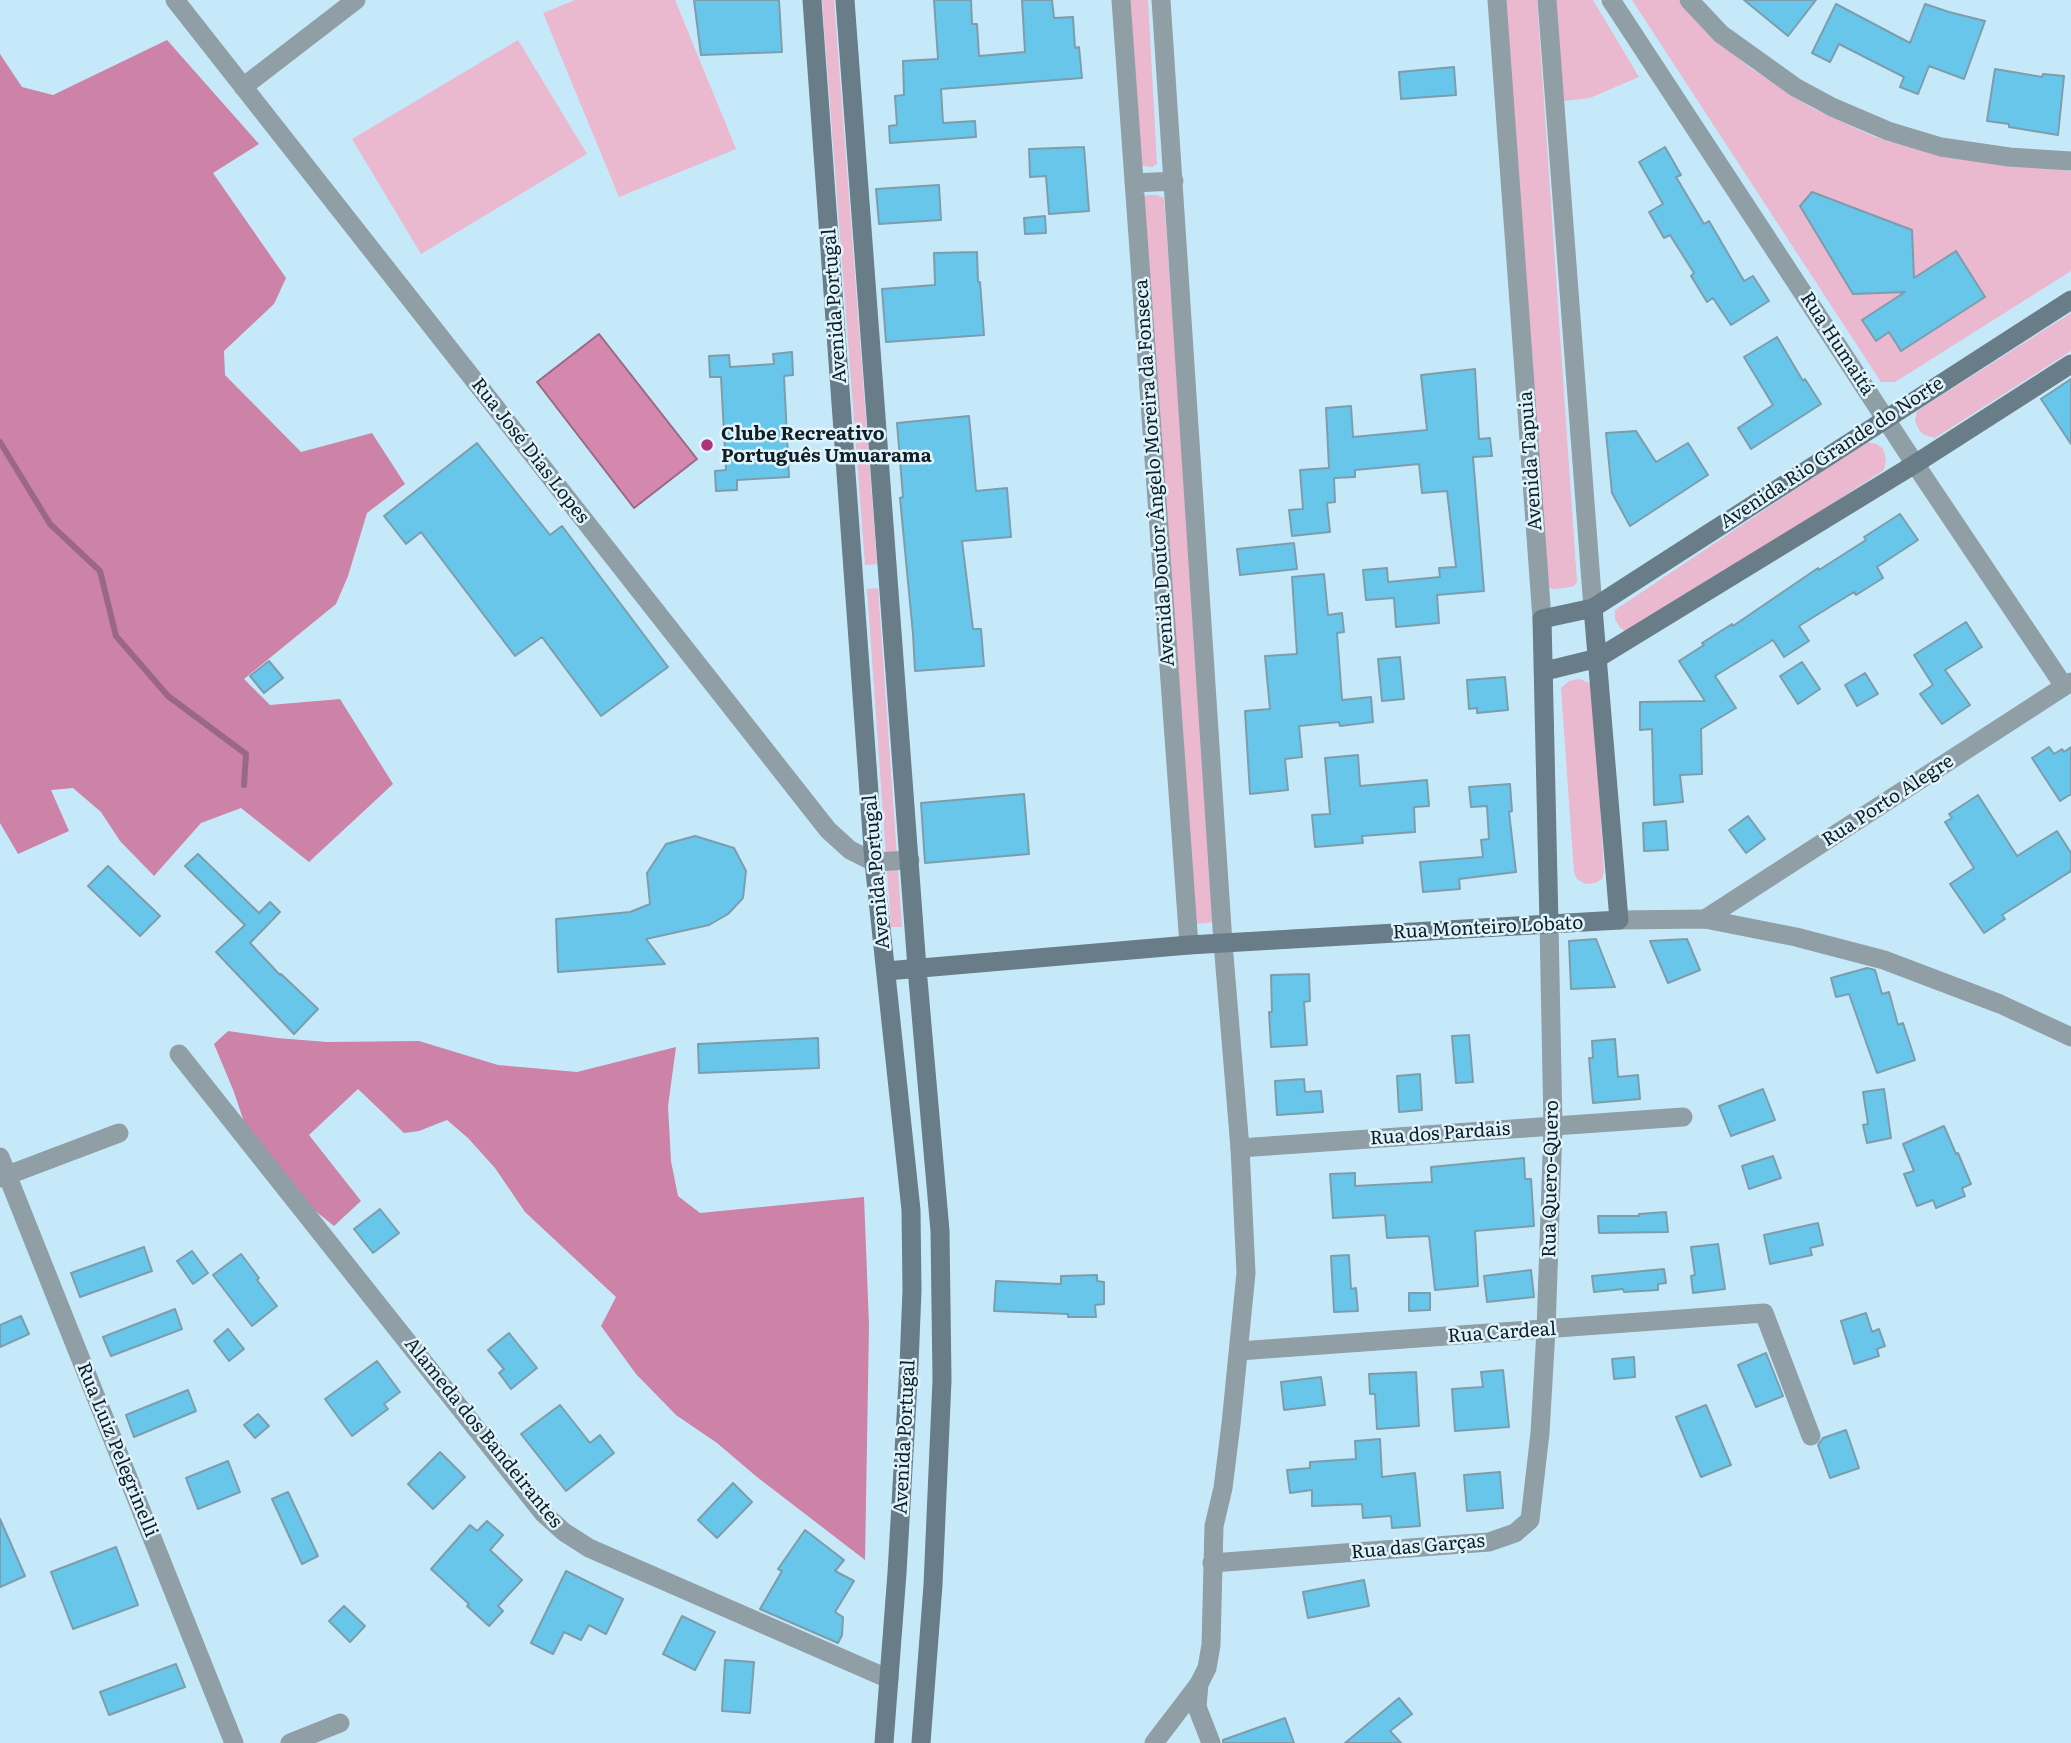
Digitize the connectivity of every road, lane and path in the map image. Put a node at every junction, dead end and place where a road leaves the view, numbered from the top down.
1 (175, 0) edge
2 (356, 0) edge
3 (812, 0) edge
4 (845, 0) edge
5 (1121, 0) edge
6 (1161, 0) edge
7 (1497, 0) edge
8 (1547, 0) edge
9 (1611, 0) edge
10 (1689, 0) edge
11 (243, 87) junction
12 (2071, 161) edge
13 (1174, 181) junction
14 (1134, 183) junction
15 (865, 268) junction
16 (832, 270) junction
17 (2071, 300) edge
18 (2071, 364) edge
19 (1886, 418) junction
20 (1915, 464) junction
21 (888, 576) junction
22 (855, 578) junction
23 (1594, 608) junction
24 (1542, 619) junction
25 (1598, 658) junction
26 (1545, 671) junction
27 (2068, 684) edge
28 (910, 860) junction
29 (874, 862) junction
30 (1705, 919) junction
31 (1619, 920) junction
32 (1549, 924) junction
33 (1223, 943) junction
34 (1189, 945) junction
35 (917, 968) junction
36 (886, 971) junction
37 (2071, 1037) edge
38 (179, 1054) dead end
39 (1683, 1117) dead end
40 (1553, 1126) junction
41 (119, 1133) dead end
42 (1240, 1148) junction
43 (2, 1170) edge
44 (1546, 1329) junction
45 (1239, 1351) junction
46 (1540, 1433) joint
47 (1811, 1436) dead end
48 (1212, 1563) junction
49 (889, 1679) junction
50 (1199, 1684) junction
51 (340, 1723) dead end
52 (234, 1743) edge
53 (290, 1743) edge
54 (884, 1743) edge
55 (921, 1743) edge
56 (1154, 1743) edge
57 (1211, 1743) edge

1 - 11 street, Rua José Dias Lopes
2 - 11 street
3 - 16 main road, Avenida Portugal
4 - 15 main road, Avenida Portugal
5 - 14 street, Avenida Doutor Ângelo Moreira da Fonseca
6 - 13 street, Avenida Doutor Ângelo Moreira da Fonseca
7 - 24 street, Avenida Tapuia
8 - 23 street
9 - 19 street, Rua Humaitá
10 - 12 street
11 - 29 street, Rua José Dias Lopes
13 - 14 street
13 - 33 street, Avenida Doutor Ângelo Moreira da Fonseca
14 - 34 street, Avenida Doutor Ângelo Moreira da Fonseca
15 - 16 main road
15 - 21 main road, Avenida Portugal
16 - 22 main road, Avenida Portugal
17 - 19 main road, Avenida Rio Grande do Norte
18 - 20 main road
19 - 20 street, Rua Humaitá
19 - 23 main road, Avenida Rio Grande do Norte
20 - 25 main road
20 - 27 street, Rua Humaitá
21 - 22 main road
21 - 28 main road, Avenida Portugal
22 - 29 main road, Avenida Portugal
23 - 24 main road
23 - 25 main road
24 - 26 main road, Avenida Tapuia
25 - 26 main road
25 - 31 main road
26 - 32 main road, Avenida Tapuia
27 - 30 street, Rua Porto Alegre
28 - 29 street
28 - 35 main road, Avenida Portugal
29 - 36 main road, Avenida Portugal
30 - 31 street, Rua Monteiro Lobato
30 - 37 street, Rua Monteiro Lobato
31 - 32 main road, Rua Monteiro Lobato
32 - 33 main road, Rua Monteiro Lobato
32 - 40 street, Rua Quero-Quero
33 - 34 main road, Rua Monteiro Lobato
33 - 42 street, Avenida Doutor Ângelo Moreira da Fonseca
34 - 35 main road, Rua Monteiro Lobato
35 - 36 main road, Rua Monteiro Lobato
35 - 55 main road, Avenida Portugal
36 - 49 main road, Avenida Portugal
38 - 49 street, Alameda dos Bandeirantes
39 - 40 street, Rua dos Pardais
40 - 42 street, Rua dos Pardais
40 - 44 street, Rua Quero-Quero
41 - 43 street
42 - 45 street, Avenida Doutor Ângelo Moreira da Fonseca
43 - 52 street, Rua Luiz Pelegrinelli
44 - 45 street, Rua Cardeal
44 - 46 street, Rua Quero-Quero
44 - 47 street, Rua Cardeal
45 - 48 street, Avenida Doutor Ângelo Moreira da Fonseca
46 - 48 street, Rua das Garças
48 - 50 street, Avenida Doutor Ângelo Moreira da Fonseca
49 - 54 main road, Avenida Portugal
50 - 56 street
50 - 57 street
51 - 53 street

